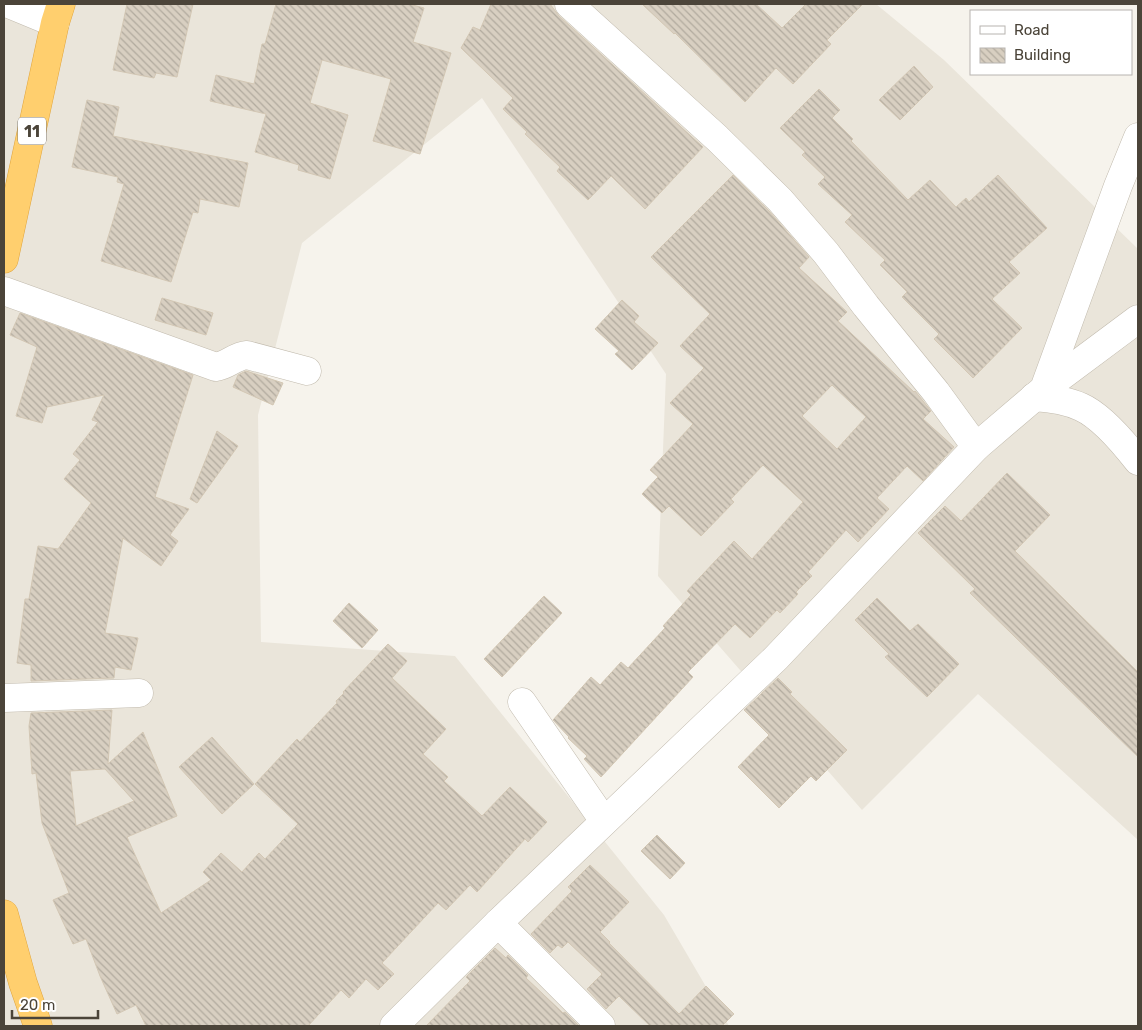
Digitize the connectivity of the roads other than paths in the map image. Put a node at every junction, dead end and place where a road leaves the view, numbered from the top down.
1 (9, 4) edge
2 (569, 4) edge
3 (58, 13) edge
4 (1138, 137) edge
5 (4, 259) edge
6 (4, 291) edge
7 (1138, 319) edge
8 (307, 371) dead end
9 (1039, 393) junction
10 (976, 447) junction
11 (1138, 461) edge
12 (139, 693) dead end
13 (4, 698) edge
14 (522, 702) dead end
15 (604, 822) junction
16 (4, 914) edge
17 (498, 923) junction
18 (38, 1026) edge
19 (394, 1026) edge
20 (601, 1026) edge

1 - 3 street
2 - 10 street
3 - 5 highway, 11
4 - 9 street
6 - 8 street
7 - 9 street
9 - 10 street
9 - 11 street
10 - 15 street
12 - 13 street
14 - 15 street
15 - 17 street
16 - 18 highway
17 - 19 street
17 - 20 street

